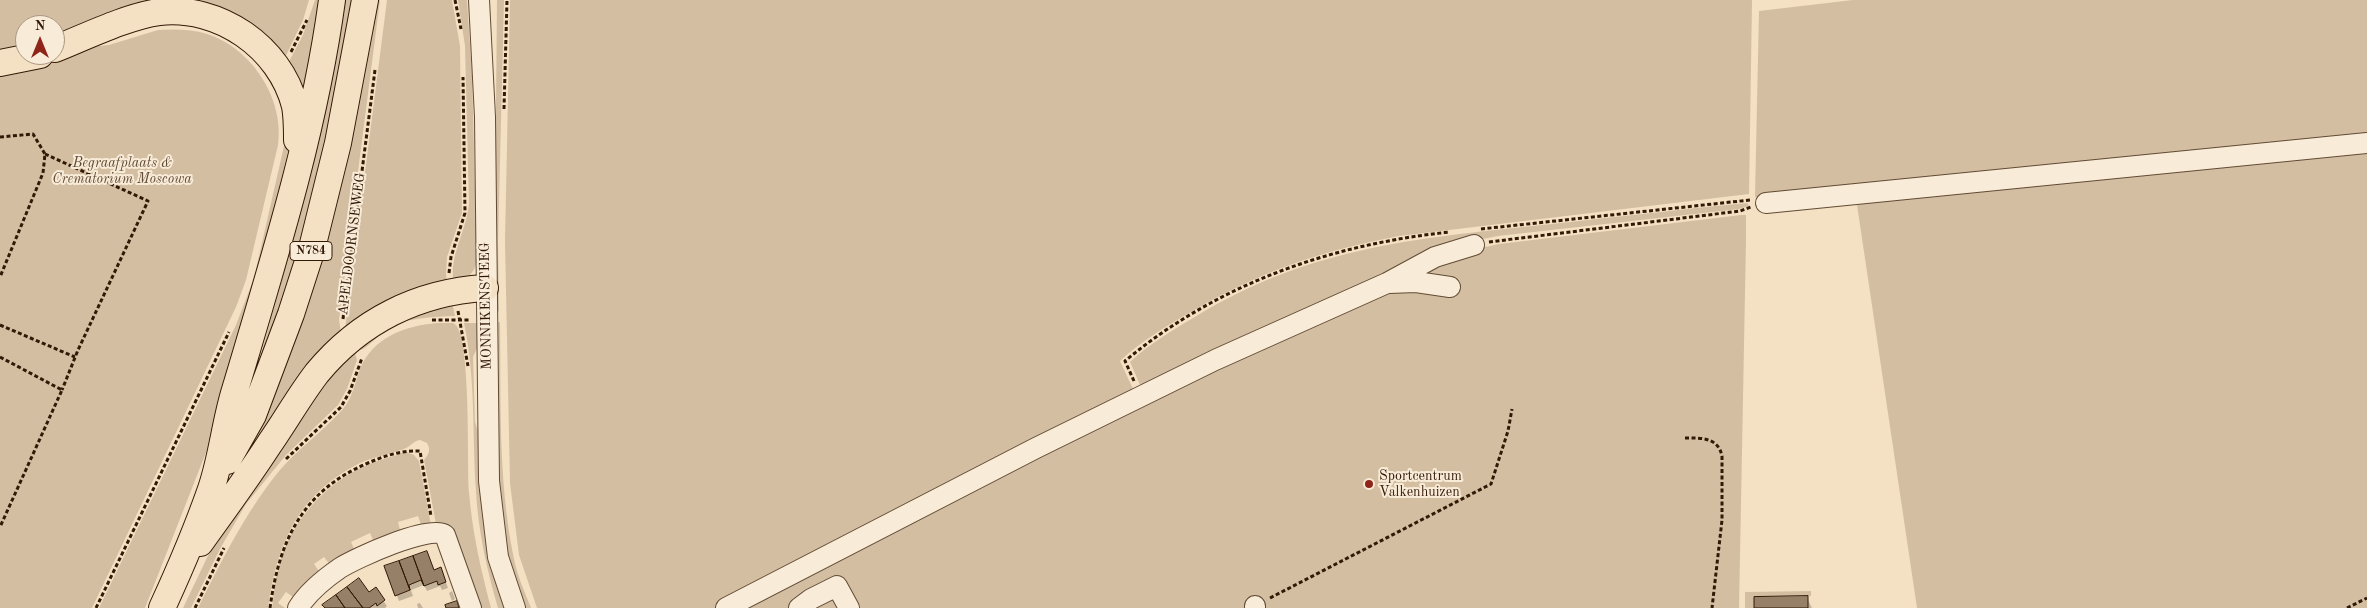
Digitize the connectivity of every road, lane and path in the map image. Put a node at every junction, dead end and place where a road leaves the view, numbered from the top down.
1 (332, 0) edge
2 (365, 0) edge
3 (479, 0) edge
4 (309, 13) dead end
5 (65, 45) edge
6 (15, 60) edge
7 (0, 63) edge
8 (375, 68) dead end
9 (280, 73) junction
10 (0, 137) edge
11 (2367, 143) edge
12 (45, 154) junction
13 (297, 171) junction
14 (1766, 203) joint
15 (1474, 245) joint
16 (0, 277) edge
17 (1387, 283) junction
18 (1450, 287) dead end
19 (485, 288) junction
20 (233, 324) dead end
21 (0, 326) edge
22 (349, 340) junction
23 (0, 357) edge
24 (75, 357) junction
25 (62, 390) junction
26 (1512, 409) dead end
27 (1685, 438) dead end
28 (283, 463) dead end
29 (211, 488) junction
30 (0, 527) edge
31 (435, 531) junction
32 (228, 542) dead end
33 (178, 574) junction
34 (2367, 598) edge
35 (1255, 607) edge
36 (96, 608) edge
37 (162, 608) edge
38 (195, 608) edge
39 (270, 608) edge
40 (298, 608) edge
41 (471, 608) edge
42 (515, 608) edge
43 (726, 608) edge
44 (798, 608) edge
45 (849, 608) edge
46 (1712, 608) edge
47 (2347, 608) edge

1 - 13 main road, APELDOORNSEWEG / N784
2 - 29 main road, APELDOORNSEWEG / N784
3 - 19 street, MONNIKENSTEEG
4 - 9 path
5 - 9 main road
6 - 7 main road
8 - 22 path, APELDOORNSEWEG
9 - 13 main road
10 - 12 path
11 - 14 street
12 - 16 path
12 - 24 path
13 - 29 main road, APELDOORNSEWEG / N784
14 - 15 path
15 - 17 street
17 - 18 street
17 - 43 street
19 - 22 main road, N784
19 - 42 street, MONNIKENSTEEG
20 - 36 path
21 - 24 path
22 - 28 path, APELDOORNSEWEG
22 - 33 main road, N784
23 - 25 path
24 - 25 path
25 - 30 path
26 - 35 path
27 - 46 path
29 - 33 main road, APELDOORNSEWEG / N784
31 - 39 path
31 - 40 street
31 - 41 street
32 - 38 path
33 - 37 main road, APELDOORNSEWEG / N784
34 - 47 path
44 - 45 street

